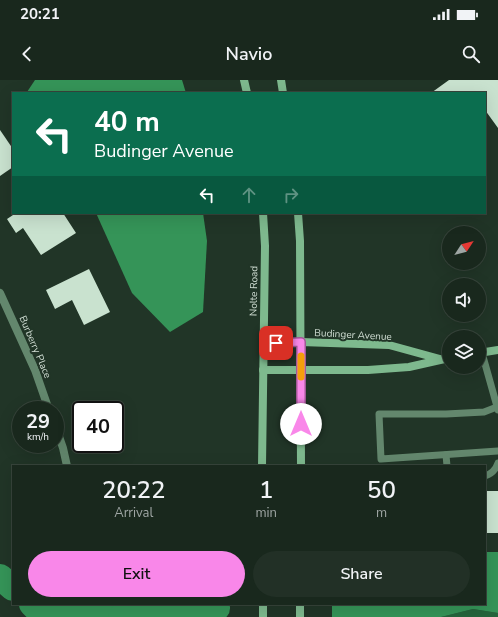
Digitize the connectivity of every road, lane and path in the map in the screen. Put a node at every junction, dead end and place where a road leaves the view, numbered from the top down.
1 (244, 80) edge
2 (281, 80) edge
3 (246, 92) edge
4 (283, 92) edge
5 (263, 214) edge
6 (298, 214) edge
7 (0, 293) edge
8 (301, 342) junction
9 (263, 343) junction
10 (498, 350) edge
11 (486, 352) edge
12 (442, 358) edge
13 (442, 360) edge
14 (263, 370) junction
15 (301, 370) junction
16 (486, 371) edge
17 (46, 401) edge
18 (497, 410) edge
19 (498, 451) edge
20 (64, 452) edge
21 (446, 455) junction
22 (498, 463) edge
23 (67, 465) edge
24 (262, 465) edge
25 (301, 465) edge
26 (447, 465) edge
27 (486, 476) edge
28 (262, 605) edge
29 (300, 605) edge
30 (263, 617) edge
31 (300, 617) edge

1 - 3 street
2 - 4 street
5 - 9 street, Nolte Road
6 - 8 street
7 - 17 street, Burberry Place
8 - 9 street, Budinger Avenue
8 - 12 street, Budinger Avenue
8 - 15 street
9 - 14 street, Nolte Road
10 - 11 street
13 - 15 street, Budinger Avenue
14 - 15 street, Budinger Avenue
14 - 24 street, Nolte Road
15 - 25 street
16 - 18 lane
18 - 21 lane
19 - 21 lane
20 - 23 street
21 - 26 lane
22 - 27 lane
28 - 30 street
29 - 31 street

